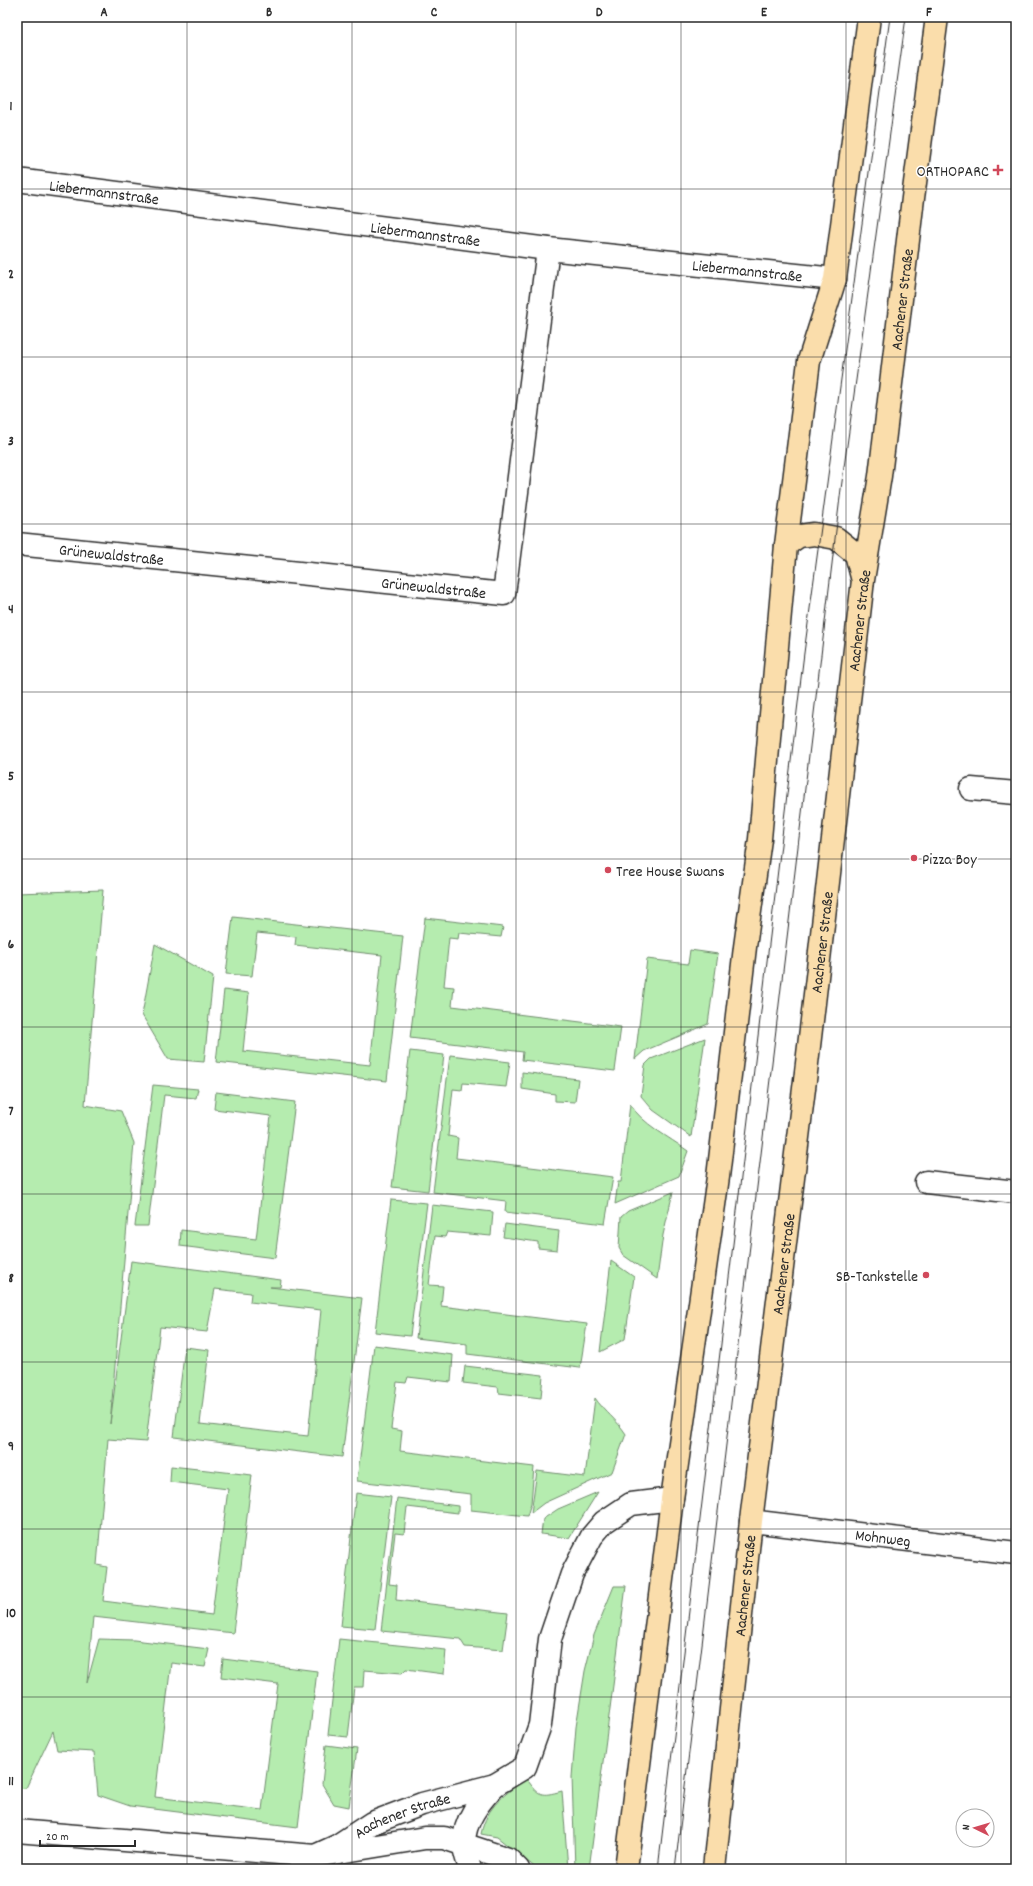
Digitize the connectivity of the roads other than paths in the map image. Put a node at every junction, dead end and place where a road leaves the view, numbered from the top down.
1 (869, 17) edge
2 (937, 17) edge
3 (17, 180) edge
4 (548, 249) junction
5 (835, 279) junction
6 (17, 544) edge
7 (786, 545) junction
8 (863, 580) junction
9 (971, 788) dead end
10 (1016, 794) edge
11 (926, 1182) dead end
12 (1016, 1192) edge
13 (672, 1499) junction
14 (751, 1521) junction
15 (1016, 1553) edge
16 (495, 1785) junction
17 (17, 1831) edge
18 (464, 1844) junction
19 (315, 1856) junction
20 (470, 1869) edge
21 (518, 1869) edge
22 (626, 1869) edge
23 (714, 1869) edge

1 - 5 main road
2 - 8 main road, Aachener Straße
3 - 4 street, Liebermannstraße
4 - 5 street, Liebermannstraße
4 - 6 street, Grünewaldstraße
5 - 7 main road
7 - 8 main road
7 - 13 main road
8 - 14 main road, Aachener Straße
9 - 10 street
11 - 12 street
13 - 16 street, Aachener Straße
13 - 22 main road
14 - 15 street, Mohnweg
14 - 23 main road, Aachener Straße
16 - 18 street, Aachener Straße
16 - 19 street, Aachener Straße
17 - 19 street, Aachener Straße
18 - 19 street, Aachener Straße
18 - 20 street, Aachener Straße
18 - 21 street, Aachener Straße

